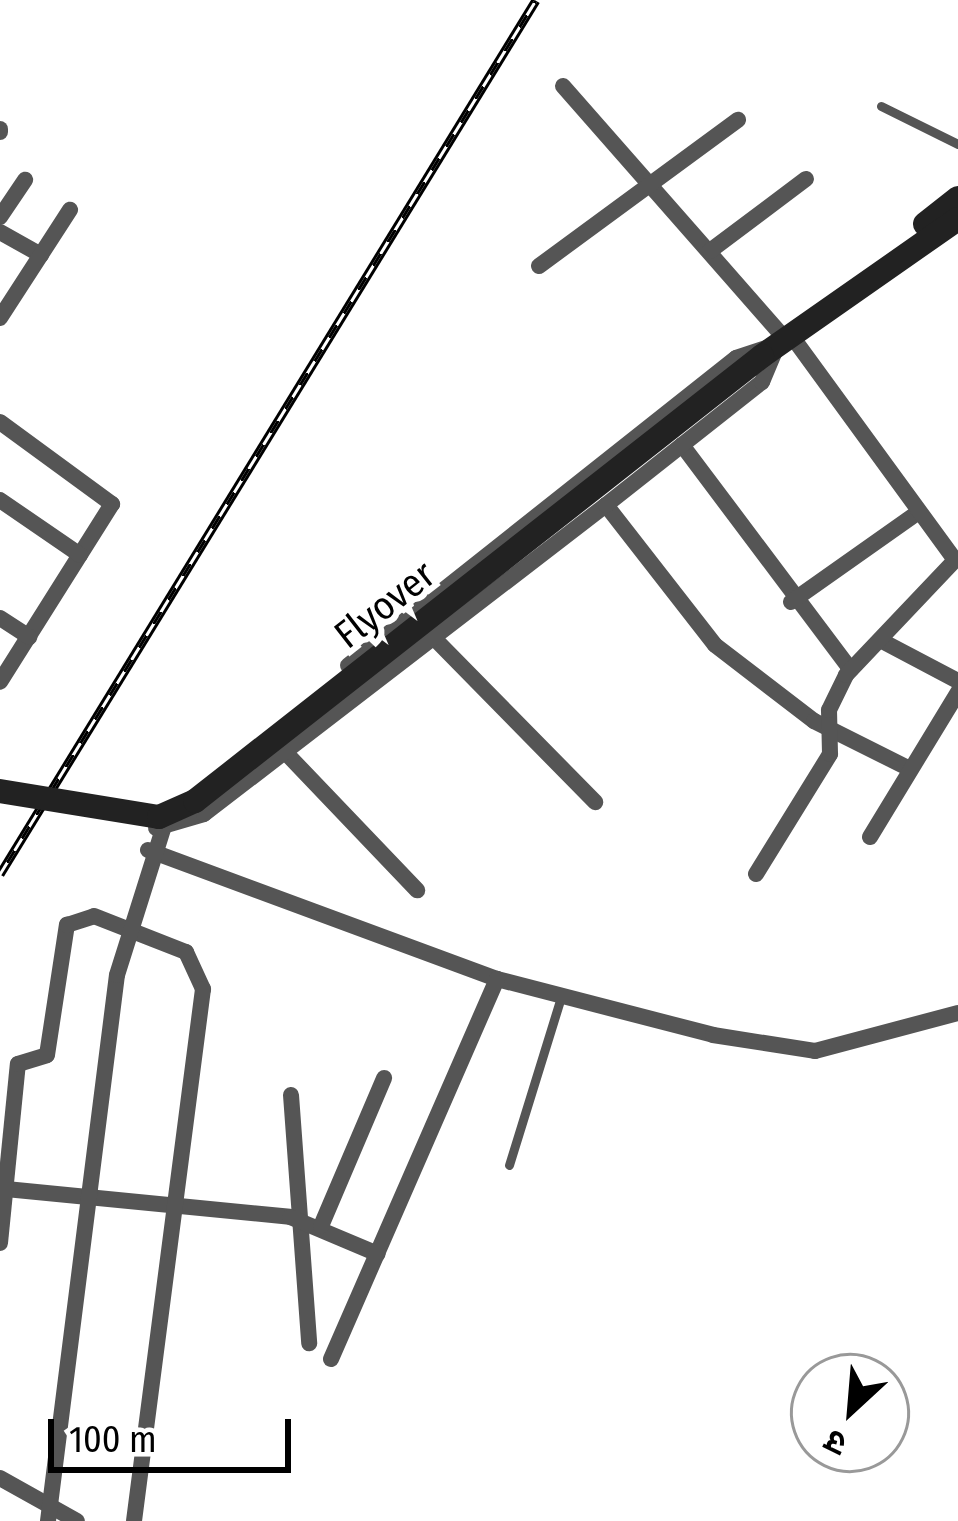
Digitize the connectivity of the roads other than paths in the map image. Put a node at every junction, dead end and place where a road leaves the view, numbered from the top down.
1 (563, 86) dead end
2 (881, 106) dead end
3 (738, 120) dead end
4 (958, 144) edge
5 (25, 179) dead end
6 (806, 179) dead end
7 (650, 183) junction
8 (958, 198) edge
9 (70, 210) dead end
10 (0, 217) edge
11 (958, 219) edge
12 (0, 232) edge
13 (710, 251) junction
14 (41, 255) junction
15 (539, 266) dead end
16 (848, 295) junction
17 (0, 318) edge
18 (779, 344) junction
19 (0, 422) edge
20 (682, 445) junction
21 (0, 500) edge
22 (606, 505) junction
23 (917, 513) junction
24 (80, 555) junction
25 (790, 602) junction
26 (0, 618) edge
27 (432, 636) junction
28 (28, 637) junction
29 (882, 641) junction
30 (851, 670) junction
31 (958, 681) edge
32 (0, 682) edge
33 (958, 692) edge
34 (833, 732) junction
35 (286, 753) junction
36 (910, 769) junction
37 (0, 790) edge
38 (595, 802) dead end
39 (156, 828) junction
40 (870, 837) dead end
41 (148, 850) junction
42 (756, 874) dead end
43 (417, 890) dead end
44 (125, 926) junction
45 (496, 979) junction
46 (561, 997) junction
47 (958, 1013) edge
48 (384, 1078) dead end
49 (291, 1095) dead end
50 (508, 1165) dead end
51 (6, 1189) junction
52 (88, 1200) junction
53 (172, 1212) junction
54 (299, 1219) junction
55 (321, 1226) junction
56 (0, 1244) edge
57 (378, 1254) junction
58 (309, 1343) dead end
59 (331, 1359) dead end
60 (0, 1478) edge
61 (50, 1514) edge
62 (76, 1521) edge
63 (134, 1521) edge

1 - 7 street
2 - 4 lane
3 - 7 street
5 - 10 street
6 - 13 street
7 - 13 street
7 - 15 street
8 - 16 main road
9 - 14 street
11 - 16 main road
12 - 14 street
13 - 18 street
14 - 17 street
16 - 18 main road, Flyover
18 - 20 street
18 - 23 street
18 - 37 main road, Flyover, bridge
18 - 39 street
19 - 24 street
20 - 22 street
20 - 25 street
21 - 24 street
22 - 27 street
22 - 34 street
23 - 25 street
23 - 29 street
24 - 28 street
25 - 30 street
26 - 28 street
27 - 35 street
27 - 38 street
28 - 32 street
29 - 30 street
29 - 31 street
30 - 34 street
33 - 36 street
34 - 36 street
34 - 42 street
35 - 39 street
35 - 43 street
36 - 40 street
39 - 41 street
41 - 44 street
41 - 45 street
44 - 51 street
44 - 52 street
44 - 53 street
45 - 46 street
45 - 57 street
46 - 47 street
46 - 50 lane
48 - 55 street
49 - 54 street
51 - 52 street
51 - 56 street
52 - 53 street
52 - 61 street
53 - 54 street
53 - 63 street
54 - 55 street
54 - 58 street
55 - 57 street
57 - 59 street
60 - 61 street
61 - 62 street

